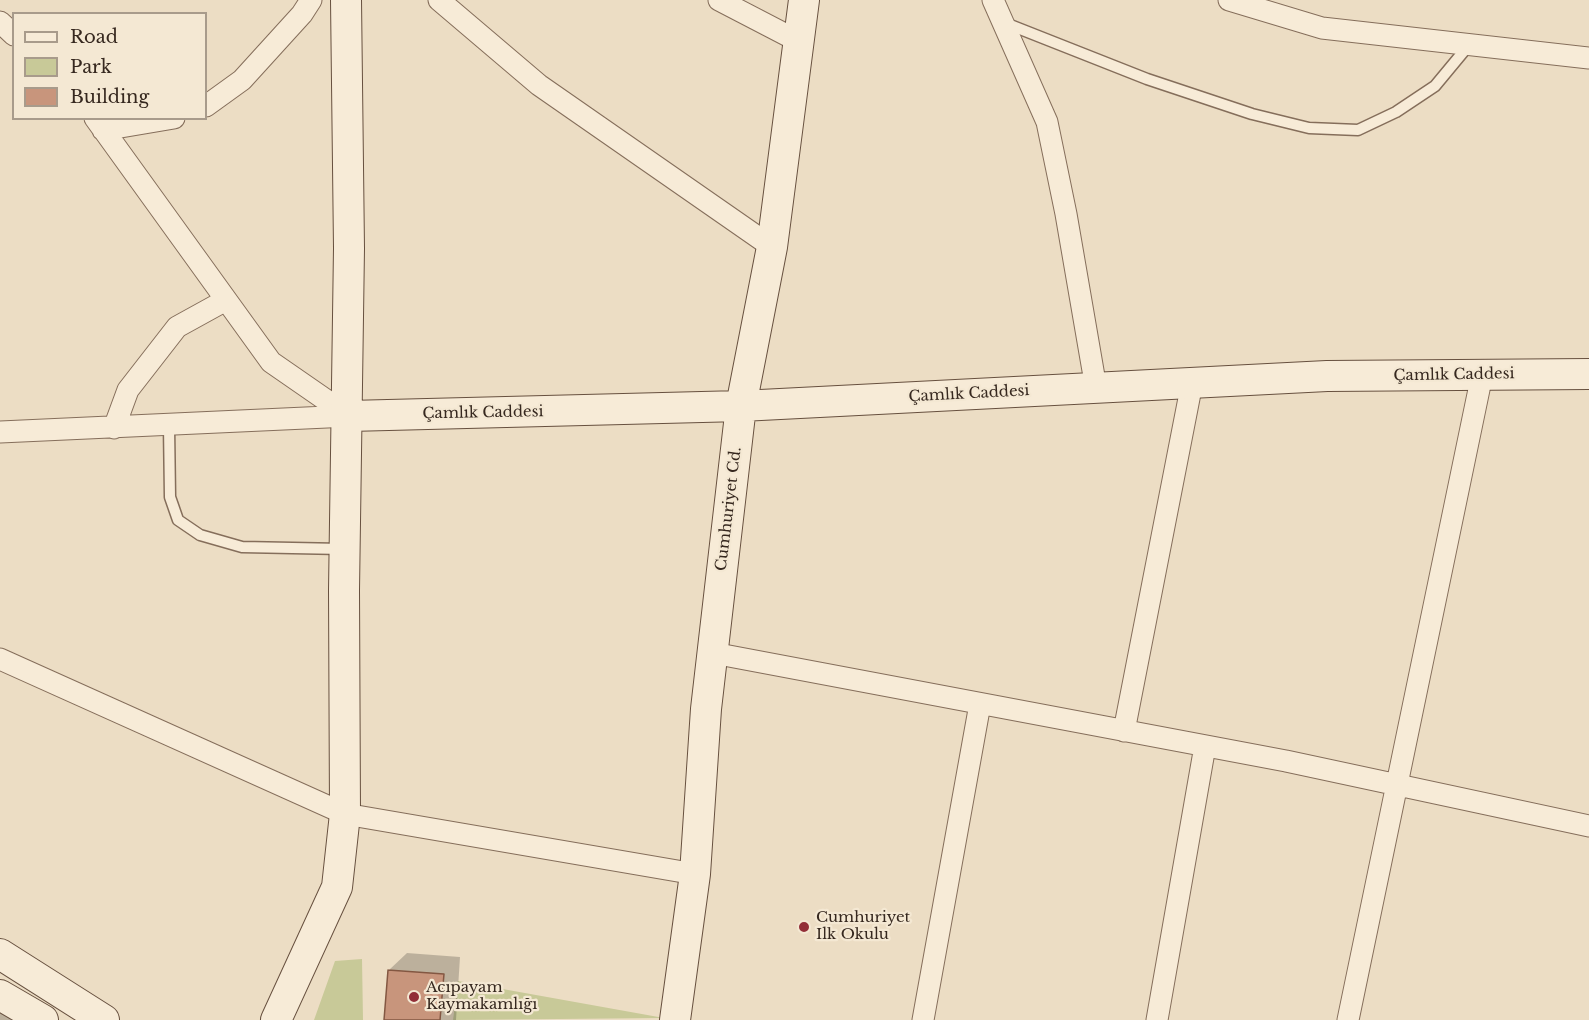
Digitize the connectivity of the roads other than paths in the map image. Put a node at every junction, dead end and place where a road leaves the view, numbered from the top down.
1 (311, 0) edge
2 (346, 0) edge
3 (439, 0) edge
4 (719, 0) edge
5 (804, 0) edge
6 (993, 0) edge
7 (1229, 0) edge
8 (0, 22) edge
9 (1005, 23) junction
10 (12, 33) edge
11 (798, 41) junction
12 (1469, 45) junction
13 (1589, 58) edge
14 (207, 105) edge
15 (149, 120) edge
16 (99, 124) edge
17 (772, 247) junction
18 (226, 300) junction
19 (1589, 374) edge
20 (1482, 375) junction
21 (1192, 383) junction
22 (1096, 388) junction
23 (741, 406) junction
24 (349, 416) junction
25 (169, 426) junction
26 (114, 428) junction
27 (0, 432) edge
28 (345, 549) junction
29 (713, 653) junction
30 (0, 659) edge
31 (980, 704) junction
32 (1124, 730) junction
33 (1205, 746) junction
34 (1399, 785) junction
35 (345, 814) junction
36 (1589, 826) edge
37 (695, 874) junction
38 (0, 954) edge
39 (0, 994) edge
40 (43, 1020) edge
41 (104, 1020) edge
42 (276, 1020) edge
43 (675, 1020) edge
44 (923, 1020) edge
45 (1157, 1020) edge
46 (1348, 1020) edge

1 - 14 street
2 - 24 street
3 - 17 street
4 - 11 street
5 - 11 street, Cumhuriyet Cd.
6 - 9 street
7 - 12 street
8 - 10 street
9 - 12 lane
9 - 22 street
11 - 17 street, Cumhuriyet Cd.
12 - 13 street
15 - 16 street
16 - 18 street
17 - 23 street, Cumhuriyet Cd.
18 - 24 street
18 - 26 street
19 - 20 street, Çamlık Caddesi
20 - 21 street, Çamlık Caddesi
20 - 34 street
21 - 22 street, Çamlık Caddesi
21 - 32 street
22 - 23 street, Çamlık Caddesi
23 - 24 street, Çamlık Caddesi
23 - 29 street, Cumhuriyet Cd.
24 - 25 street
24 - 28 street
25 - 26 street
25 - 28 lane
26 - 27 street
28 - 35 street
29 - 31 street
29 - 37 street, Cumhuriyet Cd.
30 - 35 street
31 - 32 street
31 - 44 street
32 - 33 street
33 - 34 street
33 - 45 street
34 - 36 street
34 - 46 street
35 - 37 street
35 - 42 street
37 - 43 street, Cumhuriyet Cd.
38 - 41 street
39 - 40 street

